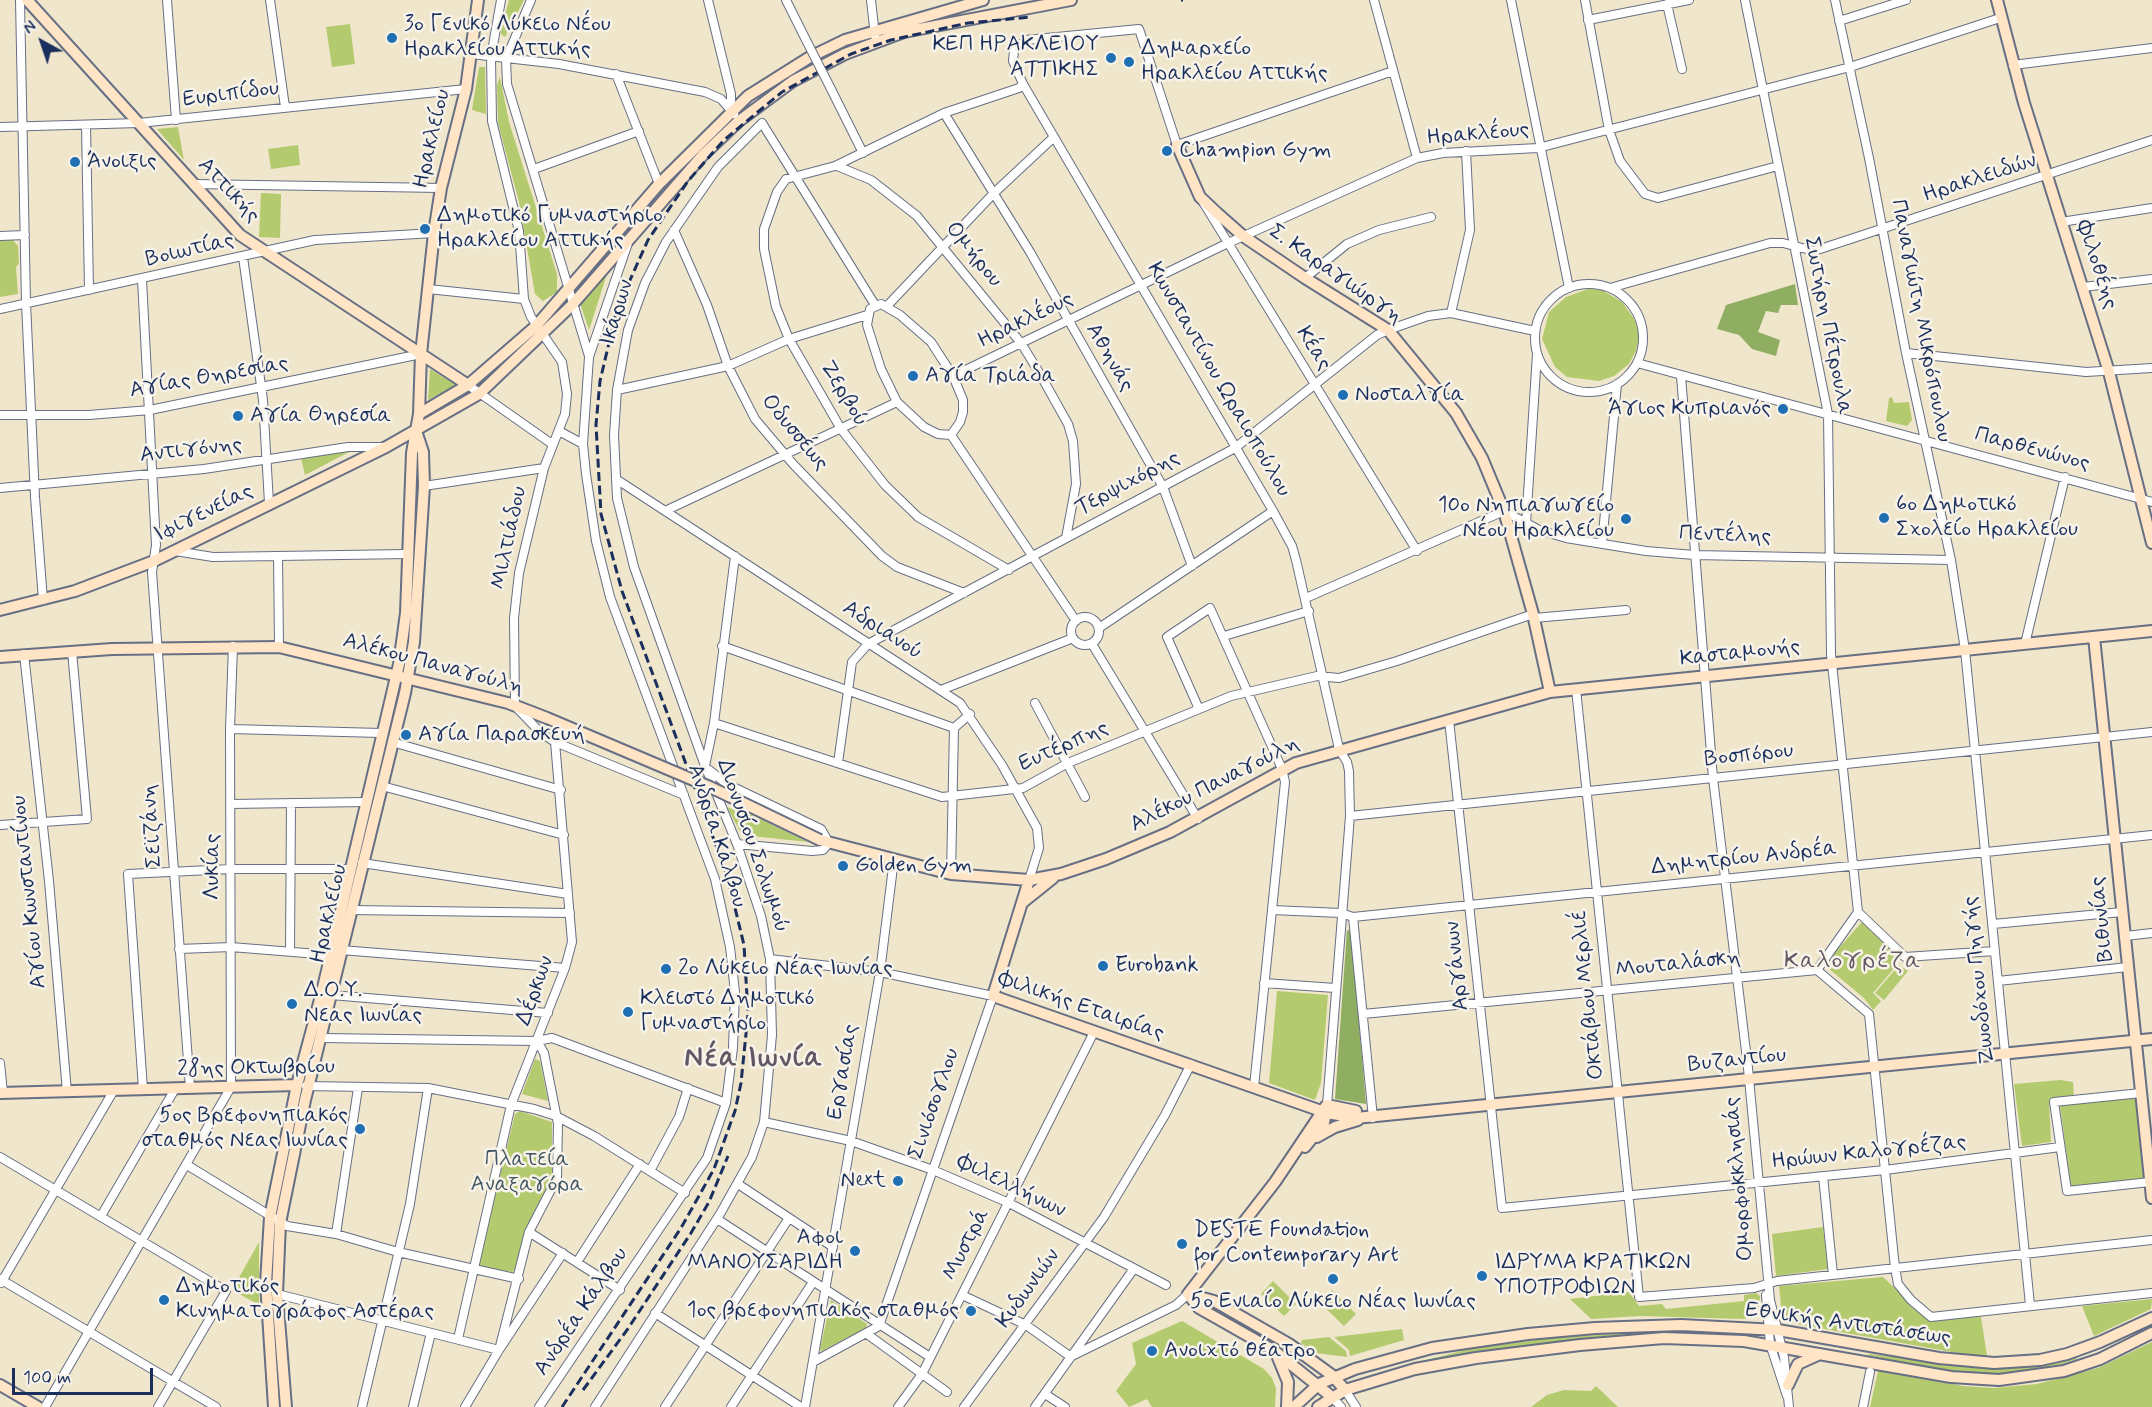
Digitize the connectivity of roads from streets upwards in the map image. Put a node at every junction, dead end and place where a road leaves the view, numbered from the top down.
1 (20, 0) edge
2 (27, 0) edge
3 (167, 0) edge
4 (270, 0) edge
5 (478, 0) edge
6 (501, 0) edge
7 (531, 0) edge
8 (708, 0) edge
9 (786, 0) edge
10 (871, 0) edge
11 (983, 0) edge
12 (988, 0) edge
13 (1071, 0) edge
14 (1374, 0) edge
15 (1511, 0) edge
16 (1585, 0) edge
17 (1689, 0) edge
18 (1745, 0) edge
19 (1835, 0) edge
20 (1906, 0) edge
21 (1997, 0) edge
22 (1668, 4) junction
23 (997, 14) junction
24 (2000, 18) junction
25 (1588, 20) junction
26 (1839, 21) junction
27 (875, 35) junction
28 (2152, 48) edge
29 (1014, 50) joint
30 (471, 54) junction
31 (490, 57) junction
32 (506, 59) junction
33 (2013, 64) junction
34 (1850, 67) junction
35 (1682, 69) dead end
36 (1393, 71) junction
37 (616, 74) junction
38 (1023, 84) junction
39 (466, 89) junction
40 (1762, 91) junction
41 (285, 107) junction
42 (731, 109) junction
43 (944, 113) junction
44 (176, 120) junction
45 (739, 121) junction
46 (140, 123) junction
47 (86, 125) junction
48 (22, 126) junction
49 (0, 127) edge
50 (1609, 130) junction
51 (639, 131) junction
52 (1054, 137) junction
53 (2152, 140) edge
54 (1177, 145) junction
55 (1538, 148) junction
56 (1466, 151) junction
57 (863, 153) junction
58 (1417, 158) junction
59 (835, 166) junction
60 (1778, 166) junction
61 (534, 169) junction
62 (2047, 176) junction
63 (793, 177) junction
64 (194, 184) junction
65 (659, 184) junction
66 (441, 188) junction
67 (994, 194) junction
68 (1200, 197) junction
69 (2152, 208) edge
70 (1431, 217) dead end
71 (2061, 222) junction
72 (1883, 229) junction
73 (674, 230) junction
74 (434, 233) junction
75 (25, 235) junction
76 (0, 236) edge
77 (1243, 236) junction
78 (628, 242) junction
79 (1226, 244) junction
80 (944, 246) junction
81 (1792, 246) junction
82 (266, 252) junction
83 (243, 257) junction
84 (1305, 278) junction
85 (2152, 279) edge
86 (142, 280) junction
87 (1142, 284) junction
88 (2083, 287) junction
89 (1569, 288) junction
90 (1610, 288) junction
91 (428, 289) junction
92 (89, 290) junction
93 (568, 290) junction
94 (524, 299) junction
95 (26, 303) junction
96 (572, 305) junction
97 (875, 305) junction
98 (887, 306) junction
99 (0, 309) edge
100 (1451, 313) junction
101 (867, 315) junction
102 (1066, 321) junction
103 (536, 326) junction
104 (1388, 330) junction
105 (1535, 331) junction
106 (544, 335) junction
107 (789, 339) junction
108 (1021, 343) junction
109 (1906, 353) junction
110 (421, 354) junction
111 (1537, 354) junction
112 (589, 357) junction
113 (1637, 363) junction
114 (728, 366) junction
115 (2152, 368) edge
116 (2109, 372) junction
117 (953, 376) junction
118 (1681, 376) junction
119 (1314, 384) junction
120 (1617, 384) junction
121 (468, 385) junction
122 (262, 389) junction
123 (617, 390) junction
124 (479, 394) junction
125 (897, 402) junction
126 (150, 410) junction
127 (33, 414) junction
128 (418, 414) junction
129 (1828, 414) junction
130 (0, 415) edge
131 (841, 429) junction
132 (416, 431) junction
133 (558, 431) junction
134 (951, 435) junction
135 (1924, 439) junction
136 (552, 444) junction
137 (583, 444) junction
138 (386, 447) junction
139 (1235, 448) junction
140 (785, 455) junction
141 (267, 460) junction
142 (544, 468) junction
143 (152, 473) junction
144 (2066, 477) junction
145 (616, 479) junction
146 (35, 484) junction
147 (424, 486) junction
148 (1163, 487) junction
149 (0, 488) edge
150 (2140, 497) junction
151 (2152, 502) edge
152 (269, 503) junction
153 (667, 510) junction
154 (1273, 511) junction
155 (1504, 511) junction
156 (1526, 524) junction
157 (1066, 538) junction
158 (2152, 543) edge
159 (1602, 544) junction
160 (175, 551) junction
161 (1417, 551) junction
162 (408, 554) junction
163 (1694, 555) junction
164 (278, 556) junction
165 (735, 556) junction
166 (1033, 557) junction
167 (1828, 558) junction
168 (1951, 560) junction
169 (153, 561) junction
170 (1192, 566) junction
171 (1009, 570) junction
172 (964, 593) junction
173 (1306, 598) junction
174 (44, 600) junction
175 (0, 610) edge
176 (1626, 610) dead end
177 (1309, 611) junction
178 (1534, 616) junction
179 (1076, 621) junction
180 (1099, 628) junction
181 (2152, 631) edge
182 (1224, 636) junction
183 (2094, 637) junction
184 (1073, 638) junction
185 (868, 644) junction
186 (1092, 644) junction
187 (2025, 644) junction
188 (233, 646) junction
189 (279, 646) junction
190 (722, 646) junction
191 (159, 648) junction
192 (1965, 650) junction
193 (72, 651) junction
194 (24, 654) junction
195 (0, 657) edge
196 (1832, 664) junction
197 (396, 675) junction
198 (1324, 676) junction
199 (1704, 677) junction
200 (408, 679) junction
201 (1576, 689) junction
202 (848, 690) junction
203 (941, 690) junction
204 (1550, 692) junction
205 (1249, 693) junction
206 (1035, 703) dead end
207 (515, 706) junction
208 (1199, 709) junction
209 (970, 714) junction
210 (1449, 720) junction
211 (714, 723) junction
212 (954, 728) junction
213 (230, 729) junction
214 (1145, 731) junction
215 (2152, 732) edge
216 (381, 733) junction
217 (2104, 737) junction
218 (392, 742) junction
219 (555, 742) junction
220 (1339, 749) junction
221 (1975, 751) junction
222 (838, 763) junction
223 (1068, 764) junction
224 (1844, 764) junction
225 (705, 766) junction
226 (1282, 769) junction
227 (1713, 778) junction
228 (382, 786) junction
229 (1016, 787) junction
230 (561, 790) junction
231 (1586, 791) junction
232 (684, 795) junction
233 (952, 797) junction
234 (1085, 797) dead end
235 (366, 802) junction
236 (291, 803) junction
237 (230, 804) junction
238 (1458, 805) junction
239 (1350, 816) junction
240 (1198, 819) junction
241 (42, 822) junction
242 (0, 825) edge
243 (564, 835) junction
244 (2152, 835) edge
245 (2115, 839) junction
246 (824, 842) junction
247 (737, 844) junction
248 (1985, 852) junction
249 (894, 859) junction
250 (362, 863) junction
251 (1854, 866) junction
252 (290, 868) junction
253 (231, 869) junction
254 (350, 869) junction
255 (174, 871) junction
256 (951, 874) junction
257 (1061, 874) junction
258 (1725, 879) junction
259 (1029, 880) junction
260 (1596, 892) junction
261 (568, 894) junction
262 (1021, 905) junction
263 (1469, 905) junction
264 (351, 910) junction
265 (1272, 910) junction
266 (1858, 912) junction
267 (2122, 912) junction
268 (570, 913) junction
269 (1341, 913) junction
270 (1353, 917) junction
271 (1993, 924) junction
272 (2152, 933) edge
273 (2125, 936) junction
274 (231, 946) junction
275 (179, 949) junction
276 (341, 950) junction
277 (290, 951) junction
278 (1995, 951) junction
279 (330, 956) junction
280 (770, 960) junction
281 (2128, 967) junction
282 (565, 968) junction
283 (1817, 970) junction
284 (880, 972) junction
285 (1737, 978) junction
286 (1998, 981) junction
287 (1264, 982) junction
288 (1335, 988) junction
289 (1607, 990) junction
290 (331, 995) junction
291 (993, 996) junction
292 (1480, 1003) junction
293 (548, 1013) junction
294 (1363, 1014) junction
295 (1094, 1032) junction
296 (322, 1038) junction
297 (2152, 1039) edge
298 (537, 1041) junction
299 (2136, 1041) junction
300 (2006, 1054) junction
301 (0, 1063) edge
302 (1191, 1064) junction
303 (1875, 1067) junction
304 (1749, 1080) junction
305 (297, 1085) junction
306 (309, 1086) junction
307 (231, 1087) junction
308 (1254, 1087) junction
309 (190, 1088) junction
310 (358, 1088) junction
311 (428, 1088) junction
312 (688, 1088) junction
313 (143, 1089) junction
314 (175, 1089) junction
315 (114, 1090) junction
316 (67, 1092) junction
317 (1, 1093) edge
318 (1618, 1093) junction
319 (2141, 1093) junction
320 (726, 1103) junction
321 (511, 1105) junction
322 (1491, 1106) junction
323 (1325, 1110) junction
324 (556, 1116) junction
325 (1368, 1118) junction
326 (764, 1122) junction
327 (2149, 1140) edge
328 (851, 1141) junction
329 (1307, 1144) junction
330 (2060, 1147) junction
331 (2016, 1154) junction
332 (0, 1157) edge
333 (1290, 1161) junction
334 (640, 1164) junction
335 (187, 1165) junction
336 (933, 1170) junction
337 (1885, 1170) junction
338 (650, 1172) junction
339 (1823, 1176) junction
340 (2150, 1182) junction
341 (1758, 1183) junction
342 (738, 1184) junction
343 (56, 1189) junction
344 (685, 1193) junction
345 (1630, 1197) junction
346 (2152, 1198) edge
347 (1009, 1203) junction
348 (1502, 1208) joint
349 (101, 1216) junction
350 (270, 1217) junction
351 (717, 1218) junction
352 (789, 1218) junction
353 (280, 1223) junction
354 (529, 1232) junction
355 (336, 1234) junction
356 (142, 1239) junction
357 (2152, 1240) edge
358 (1084, 1244) junction
359 (833, 1247) junction
360 (398, 1252) junction
361 (767, 1252) junction
362 (563, 1253) junction
363 (2025, 1255) junction
364 (577, 1262) junction
365 (474, 1269) junction
366 (1895, 1269) junction
367 (1133, 1270) junction
368 (1833, 1275) junction
369 (519, 1279) junction
370 (1, 1282) edge
371 (813, 1282) junction
372 (1769, 1284) junction
373 (1166, 1285) dead end
374 (620, 1290) junction
375 (825, 1291) junction
376 (2152, 1293) edge
377 (277, 1294) junction
378 (1188, 1294) junction
379 (962, 1295) junction
380 (1639, 1297) joint
381 (2030, 1305) junction
382 (655, 1313) junction
383 (2152, 1318) edge
384 (382, 1321) junction
385 (1026, 1325) junction
386 (879, 1326) junction
387 (1773, 1329) junction
388 (89, 1332) junction
389 (431, 1333) junction
390 (2152, 1333) edge
391 (867, 1334) junction
392 (458, 1340) junction
393 (705, 1345) junction
394 (1776, 1345) junction
395 (499, 1350) junction
396 (1273, 1350) junction
397 (1822, 1353) junction
398 (930, 1357) junction
399 (1071, 1357) junction
400 (813, 1362) junction
401 (1870, 1372) dead end
402 (922, 1374) junction
403 (752, 1376) junction
404 (1333, 1376) junction
405 (173, 1381) junction
406 (1318, 1384) junction
407 (0, 1385) edge
408 (1788, 1385) junction
409 (1345, 1390) junction
410 (947, 1392) dead end
411 (1045, 1394) junction
412 (1332, 1397) junction
413 (1789, 1403) edge
414 (38, 1407) edge
415 (45, 1407) edge
416 (158, 1407) edge
417 (216, 1407) edge
418 (274, 1407) edge
419 (286, 1407) edge
420 (362, 1407) edge
421 (412, 1407) edge
422 (465, 1407) edge
423 (539, 1407) edge
424 (595, 1407) edge
425 (664, 1407) edge
426 (731, 1407) edge
427 (803, 1407) edge
428 (898, 1407) edge
429 (964, 1407) edge
430 (1035, 1407) edge
431 (1065, 1407) edge
432 (1287, 1407) edge
433 (1294, 1407) edge
434 (1318, 1407) edge
435 (1341, 1407) edge
436 (1356, 1407) edge
437 (1863, 1407) edge

1 - 48 street
2 - 46 street, Αττικής
3 - 44 street
4 - 41 street
5 - 30 street, Ηρακλείου
6 - 31 street, Μιλτιάδου
7 - 32 street
8 - 42 street
9 - 57 street, bridge
10 - 27 street
11 - 27 street
12 - 23 street
13 - 23 street
14 - 36 street
15 - 55 street
16 - 25 street
17 - 22 street
18 - 40 street, Σωτήρη Πέτρουλα
19 - 26 street, Παναγιώτη Μικρόπουλου
20 - 26 street
21 - 24 street, Φιλοθέης
22 - 25 street
22 - 35 street
23 - 27 street
24 - 33 street, Φιλοθέης
24 - 34 street, Ηρακλέους
25 - 50 street
26 - 34 street, Παναγιώτη Μικρόπουλου
27 - 42 street
27 - 45 street, Ιφιγενείας
28 - 33 street
29 - 38 street, Κωνσταντίνου Ωραιοπούλου
29 - 54 street, Σ. Καραγιώργη
30 - 31 street
30 - 39 street, Ηρακλείου
31 - 32 street
31 - 94 street, Μιλτιάδου
32 - 37 street
32 - 61 street
33 - 62 street, Φιλοθέης
34 - 40 street, Ηρακλέους
34 - 72 street, Παναγιώτη Μικρόπουλου
36 - 54 street
36 - 58 street
37 - 42 street
37 - 51 street
38 - 43 street
38 - 52 street, Κωνσταντίνου Ωραιοπούλου
39 - 41 street, Ευριπίδου
39 - 66 street, Ηρακλείου
40 - 50 street, Ηρακλέους
40 - 60 street, Σωτήρη Πέτρουλα
41 - 44 street, Ευριπίδου
42 - 45 street
42 - 65 street
43 - 57 street
43 - 67 street, Αθηνάς
44 - 46 street, Ευριπίδου
45 - 78 street, Ιφιγενείας
46 - 47 street, Ευριπίδου
46 - 64 street, Αττικής
47 - 48 street, Ευριπίδου
47 - 92 street
48 - 49 street, Ευριπίδου
48 - 75 street
50 - 55 street, Ηρακλέους
50 - 60 street
51 - 61 street
51 - 65 street
52 - 67 street
52 - 87 street, Κωνσταντίνου Ωραιοπούλου
53 - 62 street, Ηρακλειδών
54 - 68 street, Σ. Καραγιώργη
55 - 56 street, Ηρακλέους
55 - 89 street
56 - 58 street, Ηρακλέους
56 - 100 street
57 - 59 street
58 - 77 street, Ηρακλέους
59 - 63 street
59 - 80 street, Ομήρου
60 - 81 street, Σωτήρη Πέτρουλα
61 - 93 street
62 - 71 street, Φιλοθέης
62 - 72 street, Ηρακλειδών
63 - 73 street, Ικάρων
63 - 97 street
63 - 107 street, Ζερβού
64 - 66 street
64 - 82 street, Αττικής
65 - 93 street
66 - 74 street, Ηρακλείου
67 - 80 street
67 - 102 street, Αθηνάς
68 - 77 street, Σ. Καραγιώργη
68 - 79 street, Κέας
69 - 71 street
70 - 84 street
71 - 88 street, Φιλοθέης
72 - 81 street, Ηρακλειδών
72 - 109 street, Παναγιώτη Μικρόπουλου
73 - 114 street, Οδυσσέως
73 - 123 street, Ικάρων
74 - 82 street, Βοιωτίας
74 - 91 street, Ηρακλείου
75 - 76 street
75 - 95 street
77 - 79 street, Ηρακλέους
77 - 84 street, Σ. Καραγιώργη
78 - 96 street, Ιφιγενείας
78 - 112 street, Ανδρέα Κάλβου
79 - 87 street, Ηρακλέους
79 - 119 street, Κέας
80 - 98 street
80 - 108 street, Ομήρου
81 - 90 street, Ηρακλειδών
81 - 129 street, Σωτήρη Πέτρουλα
82 - 83 street, Βοιωτίας
82 - 110 street, Αττικής
83 - 86 street, Βοιωτίας
83 - 122 street
84 - 104 street, Σ. Καραγιώργη
85 - 88 street
86 - 92 street, Βοιωτίας
86 - 126 street, Σεϊζάνη
87 - 102 street, Ηρακλέους
87 - 139 street, Κωνσταντίνου Ωραιοπούλου
88 - 116 street, Φιλοθέης
89 - 90 street
89 - 105 street
90 - 113 street
91 - 94 street
91 - 110 street, Ηρακλείου
92 - 95 street, Βοιωτίας
93 - 96 street
93 - 103 street
94 - 103 street, Μιλτιάδου
95 - 99 street, Βοιωτίας
95 - 127 street
96 - 106 street, Ιφιγενείας
96 - 112 street
97 - 98 street
97 - 101 street
98 - 117 street
100 - 104 street, Τερψιχόρης
100 - 105 street
101 - 107 street
101 - 125 street
102 - 108 street, Ηρακλέους
102 - 148 street, Αθηνάς
103 - 106 street, Μιλτιάδου
103 - 121 street
104 - 119 street, Τερψιχόρης
104 - 155 street, Σ. Καραγιώργη
105 - 111 street
106 - 124 street, Ιφιγενείας
106 - 133 street, Μιλτιάδου
107 - 114 street
107 - 131 street, Ζερβού
108 - 117 street, Ηρακλέους
108 - 157 street, Ομήρου
109 - 116 street
109 - 135 street, Παναγιώτη Μικρόπουλου
110 - 121 street, Αττικής
110 - 122 street, Αγίας Θηρεσίας
110 - 128 street, Ηρακλείου
111 - 120 street
111 - 156 street
112 - 137 street, Ανδρέα Κάλβου
113 - 118 street, Παρθενώνος
113 - 120 street
114 - 123 street
114 - 140 street, Οδυσσέως
115 - 116 street
116 - 150 street, Φιλοθέης
117 - 134 street
118 - 129 street, Παρθενώνος
118 - 163 street, Ομορφοκκλησιάς
119 - 139 street, Τερψιχόρης
119 - 161 street, Κέας
120 - 159 street
121 - 124 street
121 - 128 street
122 - 126 street, Αγίας Θηρεσίας
122 - 141 street
123 - 145 street, Ικάρων
124 - 132 street, Ιφιγενείας
124 - 136 street
125 - 131 street
125 - 134 street
126 - 127 street, Αγίας Θηρεσίας
126 - 143 street, Σεϊζάνη
127 - 130 street, Αγίας Θηρεσίας
127 - 146 street
128 - 132 street, Ηρακλείου
129 - 135 street, Παρθενώνος
129 - 167 street, Σωτήρη Πέτρουλα
131 - 140 street
131 - 171 street, Ζερβού
132 - 138 street, Ιφιγενείας
132 - 147 street, Ηρακλείου
132 - 162 street, Ηρακλείου
133 - 136 street, Μιλτιάδου
133 - 137 street
134 - 166 street
135 - 144 street, Παρθενώνος
135 - 168 street, Παναγιώτη Μικρόπουλου
136 - 142 street, Μιλτιάδου
137 - 232 street, Ανδρέα Κάλβου
138 - 141 street, Αντιγόνης
138 - 152 street, Ιφιγενείας
139 - 148 street, Τερψιχόρης
139 - 154 street, Κωνσταντίνου Ωραιοπούλου
140 - 153 street
140 - 172 street, Οδυσσέως
141 - 143 street, Αντιγόνης
141 - 152 street
142 - 147 street
142 - 207 street, Μιλτιάδου
143 - 146 street, Αντιγόνης
143 - 169 street, Σεϊζάνη
144 - 150 street, Παρθενώνος
144 - 187 street
145 - 153 street, Αδριανού
145 - 225 street, Διονυσίου Σολωμού
146 - 149 street, Αντιγόνης
146 - 174 street
147 - 200 street, Ηρακλείου
148 - 157 street, Τερψιχόρης
148 - 170 street, Αθηνάς
150 - 151 street, Παρθενώνος
150 - 158 street, Φιλοθέης
152 - 160 street, Ιφιγενείας
153 - 165 street, Αδριανού
154 - 170 street
154 - 173 street, Κωνσταντίνου Ωραιοπούλου
155 - 156 street, Πεντέλης
155 - 161 street
155 - 178 street, Σ. Καραγιώργη
156 - 159 street, Πεντέλης
157 - 166 street, Τερψιχόρης
159 - 163 street, Πεντέλης
160 - 164 street
160 - 169 street, Ιφιγενείας
161 - 173 street
162 - 164 street
162 - 197 street, Ηρακλείου
163 - 167 street, Πεντέλης
163 - 199 street, Ομορφοκκλησιάς
164 - 189 street
165 - 185 street, Αδριανού
165 - 190 street
166 - 171 street, Τερψιχόρης
166 - 179 street
167 - 168 street, Πεντέλης
167 - 196 street, Σωτήρη Πέτρουλα
168 - 192 street, Παναγιώτη Μικρόπουλου
169 - 174 street, Ιφιγενείας
169 - 191 street, Σεϊζάνη
170 - 180 street
171 - 172 street, Τερψιχόρης
172 - 185 street, Τερψιχόρης
173 - 177 street, Κωνσταντίνου Ωραιοπούλου
174 - 175 street, Ιφιγενείας
176 - 178 street, Ευτέρπης
177 - 182 street
177 - 198 street, Κωνσταντίνου Ωραιοπούλου
178 - 198 street, Ευτέρπης
178 - 204 street, Σ. Καραγιώργη
179 - 180 street
179 - 184 street
180 - 186 street
181 - 183 street, Κασταμονής
182 - 205 street
182 - 208 street
183 - 187 street, Κασταμονής
183 - 217 street, Βιθυνίας
184 - 186 street
184 - 203 street
185 - 202 street
185 - 203 street, Αδριανού
186 - 214 street
187 - 192 street, Κασταμονής
188 - 189 street, Αλέκου Παναγούλη
188 - 191 street, Αλέκου Παναγούλη
188 - 213 street, Λυκίας
189 - 197 street, Αλέκου Παναγούλη
190 - 202 street
190 - 211 street
191 - 193 street, Αλέκου Παναγούλη
191 - 255 street, Σεϊζάνη
192 - 196 street, Κασταμονής
192 - 221 street, Ζωοδόχου Πηγής
193 - 194 street, Αλέκου Παναγούλη
193 - 241 street
194 - 195 street, Αλέκου Παναγούλη
194 - 241 street, Αγίου Κωνσταντίνου
196 - 199 street, Κασταμονής
196 - 224 street, Σωτήρη Πέτρουλα
197 - 200 street, Αλέκου Παναγούλη
197 - 216 street, Ηρακλείου
198 - 205 street, Ευτέρπης
198 - 220 street, Κωνσταντίνου Ωραιοπούλου
199 - 201 street, Κασταμονής
199 - 227 street, Ομορφοκκλησιάς
200 - 207 street, Αλέκου Παναγούλη
200 - 218 street, Ηρακλείου
201 - 204 street, Κασταμονής
201 - 231 street, Οκτάβιου Μερλιέ
202 - 212 street
202 - 222 street
203 - 209 street, Αδριανού
204 - 210 street, Κασταμονής
205 - 208 street, Ευτέρπης
205 - 226 street
206 - 223 street
207 - 219 street
207 - 246 street, Αλέκου Παναγούλη, bridge
208 - 214 street, Ευτέρπης
209 - 212 street
209 - 229 street, Αδριανού
210 - 220 street, Κασταμονής
210 - 238 street, Αργάνων
211 - 222 street, Ευτέρπης
211 - 225 street
212 - 233 street
213 - 216 street
213 - 237 street, Λυκίας
214 - 223 street, Ευτέρπης
214 - 240 street
215 - 217 street, Βοσπόρου
216 - 235 street, Ηρακλείου
217 - 221 street, Βοσπόρου
217 - 245 street, Βιθυνίας
218 - 228 street, Ηρακλείου
218 - 230 street
219 - 230 street, Δέρκων
219 - 232 street
220 - 226 street, Αλέκου Παναγούλη
220 - 239 street, Κωνσταντίνου Ωραιοπούλου
221 - 224 street, Βοσπόρου
221 - 248 street, Ζωοδόχου Πηγής
222 - 233 street, Ευτέρπης
223 - 229 street, Ευτέρπης
223 - 234 street
224 - 227 street, Βοσπόρου
224 - 251 street, Σωτήρη Πέτρουλα
225 - 246 street
225 - 247 street, Διονυσίου Σολωμού
226 - 240 street, Αλέκου Παναγούλη
226 - 265 street
227 - 231 street, Βοσπόρου
227 - 258 street, Ομορφοκκλησιάς
228 - 243 street
228 - 250 street, Ηρακλείου
229 - 233 street, Ευτέρπης
229 - 259 street, Αδριανού
230 - 243 street, Δέρκων
231 - 238 street, Βοσπόρου
231 - 260 street, Οκτάβιου Μερλιέ
232 - 320 street, Ανδρέα Κάλβου
233 - 256 street
235 - 236 street
235 - 254 street, Ηρακλείου
236 - 237 street
236 - 252 street
237 - 253 street, Λυκίας
238 - 239 street, Βοσπόρου
238 - 263 street, Αργάνων
239 - 269 street, Κωνσταντίνου Ωραιοπούλου
240 - 257 street, Αλέκου Παναγούλη
241 - 242 street
241 - 316 street, Αγίου Κωνσταντίνου
243 - 261 street, Δέρκων
244 - 245 street, Δημητρίου Ανδρέα
245 - 248 street, Δημητρίου Ανδρέα
245 - 267 street, Βιθυνίας
246 - 247 street, Αλέκου Παναγούλη
246 - 249 street, Αλέκου Παναγούλη
247 - 280 street, Διονυσίου Σολωμού
248 - 251 street, Δημητρίου Ανδρέα
248 - 271 street, Ζωοδόχου Πηγής
249 - 256 street, Αλέκου Παναγούλη
249 - 284 street, Εργασίας
250 - 261 street
250 - 264 street, Ηρακλείου
251 - 258 street, Δημητρίου Ανδρέα
251 - 266 street, Σωτήρη Πέτρουλα
252 - 253 street
252 - 254 street
252 - 277 street
253 - 255 street
253 - 274 street, Λυκίας
254 - 279 street, Ηρακλείου
255 - 275 street, Σεϊζάνη
255 - 313 street
256 - 259 street, Αλέκου Παναγούλη
257 - 259 street, Αλέκου Παναγούλη
257 - 262 street
258 - 260 street, Δημητρίου Ανδρέα
258 - 285 street, Ομορφοκκλησιάς
259 - 262 street, Σινιόσογλου
260 - 263 street, Δημητρίου Ανδρέα
260 - 289 street, Οκτάβιου Μερλιέ
261 - 268 street, Δέρκων
262 - 291 street, Σινιόσογλου
263 - 270 street, Δημητρίου Ανδρέα
263 - 292 street, Αργάνων
264 - 268 street
264 - 276 street, Ηρακλείου
265 - 269 street, Δημητρίου Ανδρέα
265 - 287 street
266 - 278 street
266 - 283 street
267 - 271 street
267 - 273 street, Βιθυνίας
268 - 282 street, Δέρκων
269 - 270 street, Δημητρίου Ανδρέα
269 - 288 street, Κωνσταντίνου Ωραιοπούλου
270 - 294 street
271 - 278 street, Ζωοδόχου Πηγής
272 - 273 street
273 - 281 street, Βιθυνίας
274 - 275 street
274 - 277 street
274 - 307 street, Λυκίας
275 - 309 street, Σεϊζάνη
276 - 282 street
276 - 290 street, Ηρακλείου
277 - 279 street
278 - 286 street, Ζωοδόχου Πηγής
279 - 305 street, Ηρακλείου
280 - 284 street, Φιλικής Εταιρίας
280 - 326 street, Διονυσίου Σολωμού
281 - 286 street
281 - 299 street, Βιθυνίας
282 - 293 street, Δέρκων
283 - 285 street, Μουταλάσκη
283 - 303 street
284 - 291 street, Φιλικής Εταιρίας
284 - 328 street, Εργασίας
285 - 289 street, Μουταλάσκη
285 - 304 street, Ομορφοκκλησιάς
286 - 300 street, Ζωοδόχου Πηγής
287 - 288 street
287 - 308 street
288 - 323 street, Κωνσταντίνου Ωραιοπούλου
289 - 292 street, Μουταλάσκη
289 - 318 street, Οκτάβιου Μερλιέ
290 - 293 street
290 - 296 street, Ηρακλείου
291 - 295 street, Φιλικής Εταιρίας
291 - 336 street, Σινιόσογλου
292 - 294 street, Μουταλάσκη
292 - 322 street, Αργάνων
293 - 298 street, Δέρκων
294 - 325 street
295 - 302 street, Φιλικής Εταιρίας
295 - 347 street, Μυστρά
296 - 298 street
296 - 306 street, Ηρακλείου
297 - 299 street, Βυζαντίου
298 - 312 street
298 - 321 street
298 - 324 street, Δέρκων
299 - 300 street, Βυζαντίου
299 - 319 street, Βιθυνίας
300 - 303 street, Βυζαντίου
300 - 331 street, Ζωοδόχου Πηγής
301 - 317 street
302 - 308 street, Φιλικής Εταιρίας
302 - 358 street, Κυδωνιών
303 - 304 street, Βυζαντίου
303 - 337 street
304 - 318 street, Βυζαντίου
304 - 341 street, Ομορφοκκλησιάς
305 - 306 street, 28ης Οκτωβρίου
305 - 307 street, 28ης Οκτωβρίου
305 - 350 street, Ηρακλείου
306 - 310 street, 28ης Οκτωβρίου
306 - 353 street, Ηρακλείου
307 - 309 street, 28ης Οκτωβρίου
307 - 335 street
308 - 323 street, Φιλικής Εταιρίας
309 - 314 street, 28ης Οκτωβρίου
310 - 311 street, 28ης Οκτωβρίου
310 - 355 street
311 - 321 street, 28ης Οκτωβρίου
311 - 360 street
312 - 320 street
312 - 338 street
313 - 314 street, 28ης Οκτωβρίου
313 - 315 street, 28ης Οκτωβρίου
314 - 349 street
315 - 316 street, 28ης Οκτωβρίου
315 - 343 street
316 - 317 street, 28ης Οκτωβρίου
318 - 322 street, Βυζαντίου
318 - 345 street, Οκτάβιου Μερλιέ
319 - 327 street, Βιθυνίας
319 - 330 street
320 - 344 street, Ανδρέα Κάλβου
321 - 324 street, 28ης Οκτωβρίου
321 - 365 street
322 - 325 street, Βυζαντίου
322 - 348 street, Αργάνων
323 - 325 street, Φιλικής Εταιρίας
323 - 329 street
323 - 333 street
324 - 334 street, 28ης Οκτωβρίου
324 - 354 street, Δέρκων
325 - 329 street
326 - 328 street, Φιλελλήνων
326 - 342 street, Διονυσίου Σολωμού
327 - 340 street, Βιθυνίας
328 - 336 street, Φιλελλήνων
328 - 359 street, Εργασίας
329 - 333 street
330 - 331 street, Ηρώων Καλογρέζας
330 - 340 street
331 - 337 street, Ηρώων Καλογρέζας
331 - 363 street, Ζωοδόχου Πηγής
332 - 343 street
333 - 378 street
334 - 338 street, 28ης Οκτωβρίου
334 - 364 street
335 - 350 street
335 - 356 street
336 - 347 street, Φιλελλήνων
336 - 386 street, Σινιόσογλου
337 - 339 street, Ηρώων Καλογρέζας
337 - 366 street
338 - 344 street, 28ης Οκτωβρίου
339 - 341 street, Ηρώων Καλογρέζας
339 - 368 street
340 - 346 street, Βιθυνίας
341 - 345 street, Ηρώων Καλογρέζας
341 - 372 street, Ομορφοκκλησιάς
342 - 351 street, Διονυσίου Σολωμού
342 - 352 street
343 - 349 street
343 - 370 street
344 - 374 street, Ανδρέα Κάλβου
345 - 348 street, Ηρώων Καλογρέζας
345 - 380 street, Οκτάβιου Μερλιέ
347 - 358 street, Φιλελλήνων
347 - 379 street, Μυστρά
349 - 356 street
350 - 353 street
350 - 418 street, Ηρακλείου
351 - 361 street
351 - 382 street, Διονυσίου Σολωμού
352 - 359 street
352 - 361 street
353 - 355 street
353 - 377 street, Ηρακλείου
354 - 362 street
354 - 369 street, Δέρκων
355 - 360 street
356 - 388 street
356 - 405 street
357 - 363 street, Εθνικής Αντιστάσεως
358 - 367 street, Φιλελλήνων
358 - 385 street, Κυδωνιών
359 - 375 street, Εργασίας
360 - 365 street
360 - 384 street
361 - 371 street
361 - 393 street
362 - 364 street
362 - 395 street
363 - 366 street, Εθνικής Αντιστάσεως
363 - 381 street, Ζωοδόχου Πηγής
364 - 374 street
365 - 369 street
365 - 392 street
366 - 368 street, Εθνικής Αντιστάσεως
366 - 381 street
367 - 373 street, Φιλελλήνων
367 - 399 street
368 - 372 street, Εθνικής Αντιστάσεως
369 - 395 street, Δέρκων
370 - 388 street
371 - 375 street
371 - 403 street
372 - 380 street, Εθνικής Αντιστάσεως
372 - 387 street, Ομορφοκκλησιάς
374 - 423 street, Ανδρέα Κάλβου
375 - 386 street
375 - 400 street, Εργασίας
376 - 381 street
377 - 384 street
377 - 419 street, Ηρακλείου
378 - 396 street
378 - 399 street
378 - 404 street
379 - 385 street
379 - 398 street, Μυστρά
382 - 393 street
382 - 424 street, Διονυσίου Σολωμού
383 - 387 street, Εθνικής Αντιστάσεως
384 - 389 street
384 - 420 street
385 - 399 street
385 - 429 street, Κυδωνιών
386 - 391 street
386 - 398 street
387 - 394 street, Ομορφοκκλησιάς
387 - 404 street, Εθνικής Αντιστάσεως
388 - 405 street
388 - 415 street
389 - 392 street
389 - 421 street
390 - 397 street, Εθνικής Αντιστάσεως
391 - 400 street
391 - 402 street
392 - 395 street
393 - 403 street
393 - 425 street
394 - 397 street, Εθνικής Αντιστάσεως
394 - 408 street, Ομορφοκκλησιάς
394 - 409 street, Εθνικής Αντιστάσεως
394 - 413 street, Ομορφοκκλησιάς
395 - 422 street
396 - 406 street
396 - 432 street
397 - 408 street
398 - 402 street, Μυστρά
399 - 411 street
400 - 427 street, Εργασίας
401 - 437 street
402 - 410 street
402 - 428 street, Μυστρά
403 - 426 street
403 - 427 street
404 - 406 street, Εθνικής Αντιστάσεως
404 - 409 street
405 - 416 street
405 - 417 street
406 - 412 street
406 - 433 street, Εθνικής Αντιστάσεως
407 - 414 street
408 - 413 street, Ομορφοκκλησιάς
409 - 412 street, Εθνικής Αντιστάσεως
409 - 436 street
411 - 430 street
411 - 431 street
412 - 434 street, Εθνικής Αντιστάσεως
412 - 435 street

